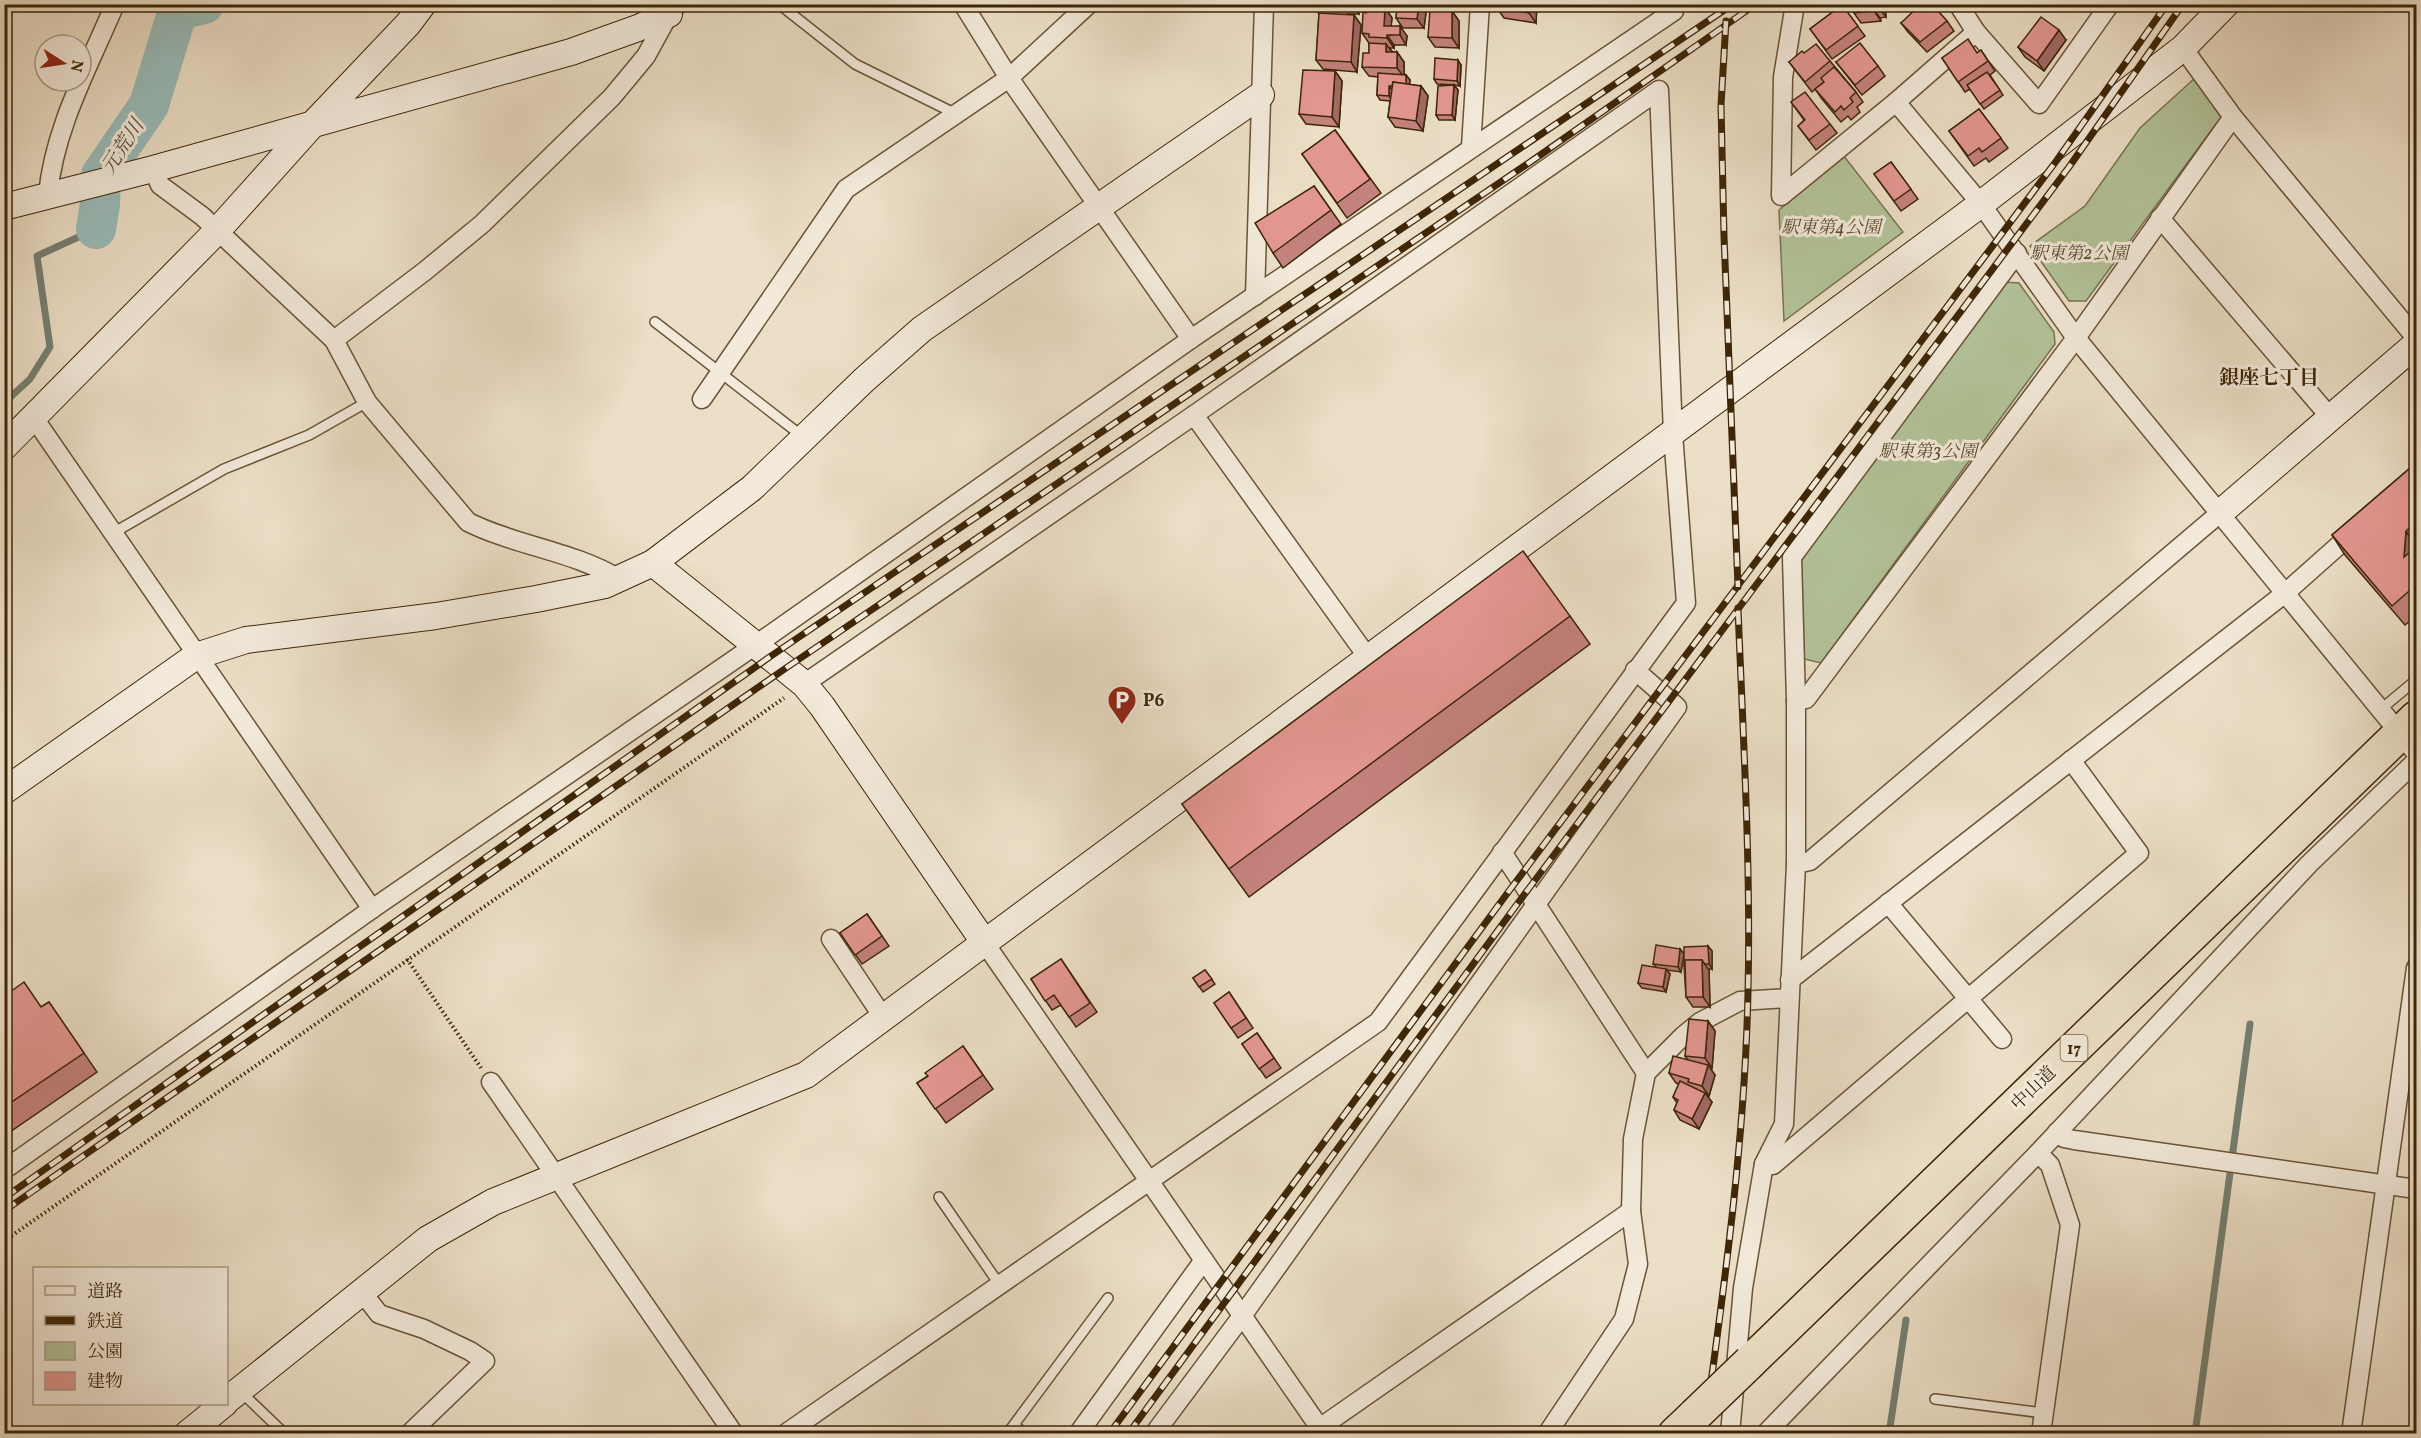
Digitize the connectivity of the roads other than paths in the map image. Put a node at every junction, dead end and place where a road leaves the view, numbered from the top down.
1 (115, 4) edge
2 (423, 4) edge
3 (779, 4) edge
4 (963, 4) edge
5 (1089, 4) edge
6 (1264, 4) edge
7 (1480, 4) edge
8 (1675, 4) edge
9 (1795, 4) edge
10 (1958, 4) edge
11 (2110, 4) edge
12 (2226, 4) edge
13 (674, 9) edge
14 (1976, 32) junction
15 (2183, 48) junction
16 (1009, 78) junction
17 (1261, 95) junction
18 (1896, 102) junction
19 (956, 114) junction
20 (2233, 117) junction
21 (312, 125) junction
22 (1471, 147) junction
23 (153, 169) junction
24 (48, 195) junction
25 (1981, 204) junction
26 (1099, 206) junction
27 (4, 207) edge
28 (2160, 218) junction
29 (217, 231) junction
30 (2017, 253) junction
31 (1256, 296) junction
32 (655, 322) dead end
33 (2076, 338) junction
34 (2416, 338) edge
35 (1191, 339) junction
36 (334, 340) junction
37 (2416, 344) edge
38 (720, 373) junction
39 (702, 399) dead end
40 (367, 402) junction
41 (1194, 415) junction
42 (2330, 417) junction
43 (34, 418) junction
44 (1672, 434) junction
45 (804, 438) junction
46 (4, 447) edge
47 (2220, 513) junction
48 (2373, 516) edge
49 (113, 533) junction
50 (653, 563) junction
51 (619, 579) junction
52 (2284, 594) junction
53 (757, 644) junction
54 (196, 656) junction
55 (1369, 659) junction
56 (1635, 670) junction
57 (2416, 680) edge
58 (804, 684) junction
59 (1796, 701) junction
60 (2403, 728) edge
61 (2071, 760) junction
62 (2416, 761) edge
63 (4, 791) edge
64 (1502, 852) junction
65 (1796, 864) junction
66 (1888, 903) junction
67 (1537, 905) junction
68 (372, 909) junction
69 (831, 939) dead end
70 (984, 942) junction
71 (2416, 968) edge
72 (1790, 989) junction
73 (1968, 997) junction
74 (883, 1017) junction
75 (2002, 1039) dead end
76 (1646, 1072) junction
77 (491, 1082) road end
78 (2057, 1132) junction
79 (2038, 1153) junction
80 (1764, 1164) junction
81 (4, 1170) edge
82 (555, 1176) junction
83 (1149, 1180) junction
84 (2386, 1185) junction
85 (2416, 1189) edge
86 (939, 1197) dead end
87 (1631, 1211) junction
88 (1204, 1260) junction
89 (999, 1284) junction
90 (362, 1292) junction
91 (1108, 1298) dead end
92 (1242, 1316) junction
93 (230, 1399) edge
94 (1935, 1399) dead end
95 (223, 1405) edge
96 (2043, 1413) junction
97 (1685, 1424) edge
98 (1014, 1425) junction
99 (1318, 1432) edge
100 (187, 1434) edge
101 (285, 1434) edge
102 (410, 1434) edge
103 (734, 1434) edge
104 (784, 1434) edge
105 (1007, 1434) edge
106 (1025, 1434) edge
107 (1078, 1434) edge
108 (1154, 1434) edge
109 (1547, 1434) edge
110 (1730, 1434) edge
111 (1765, 1434) edge
112 (2041, 1434) edge
113 (2351, 1434) edge

1 - 24 street
2 - 21 street
3 - 19 lane
4 - 16 street
5 - 16 street
6 - 17 street
7 - 22 street
8 - 22 street
9 - 18 street
10 - 14 street
11 - 14 street
12 - 15 street
13 - 21 street
13 - 36 street
14 - 18 street
15 - 20 street
15 - 25 street
16 - 19 street
16 - 26 street
17 - 26 street
17 - 31 street
18 - 25 street
19 - 38 street
20 - 28 street
20 - 34 street
21 - 23 street
21 - 29 street
22 - 31 street
23 - 24 street
23 - 29 street
24 - 27 street
25 - 30 street
25 - 44 street
26 - 35 street
26 - 45 street
28 - 33 street
28 - 42 street
29 - 36 street
29 - 43 street
30 - 33 street
30 - 59 street
31 - 35 street
32 - 38 lane
33 - 47 street
33 - 59 street
35 - 53 street
36 - 40 street
37 - 42 street
38 - 39 street
38 - 45 lane
40 - 49 lane
40 - 51 street
41 - 44 street
41 - 55 street
41 - 58 street
42 - 47 street
43 - 46 street
43 - 49 street
44 - 55 street
44 - 56 street
45 - 50 street
47 - 52 street
47 - 65 street
48 - 52 street
49 - 54 street
50 - 51 street
50 - 53 street
51 - 54 street
52 - 60 street
52 - 61 street
53 - 58 street
53 - 68 street
54 - 63 street
54 - 68 street
55 - 70 street
56 - 64 street
56 - 67 street
57 - 60 lane
58 - 70 street
59 - 65 street
60 - 97 highway, 中山道 / 17, bridge
61 - 66 street
61 - 73 street
62 - 78 street
64 - 67 street
64 - 83 street
65 - 72 street
66 - 72 street
66 - 73 street
67 - 76 street
67 - 92 street
68 - 81 street
69 - 74 street
70 - 74 street
70 - 83 street
71 - 84 street
72 - 76 street
72 - 80 street
73 - 75 street
73 - 80 street
74 - 82 street
76 - 87 street
77 - 82 street
78 - 79 street
78 - 84 street
79 - 96 street
79 - 111 street
80 - 110 street
82 - 90 street
82 - 103 street
83 - 88 street
83 - 89 street
84 - 85 street
84 - 113 street
86 - 89 lane
87 - 99 street
87 - 109 street
88 - 92 street
88 - 107 street
89 - 104 street
90 - 93 street
90 - 102 street
91 - 98 lane
92 - 99 street
92 - 108 street
93 - 101 lane
94 - 96 lane
95 - 100 street
96 - 112 street
98 - 105 lane
98 - 106 lane

